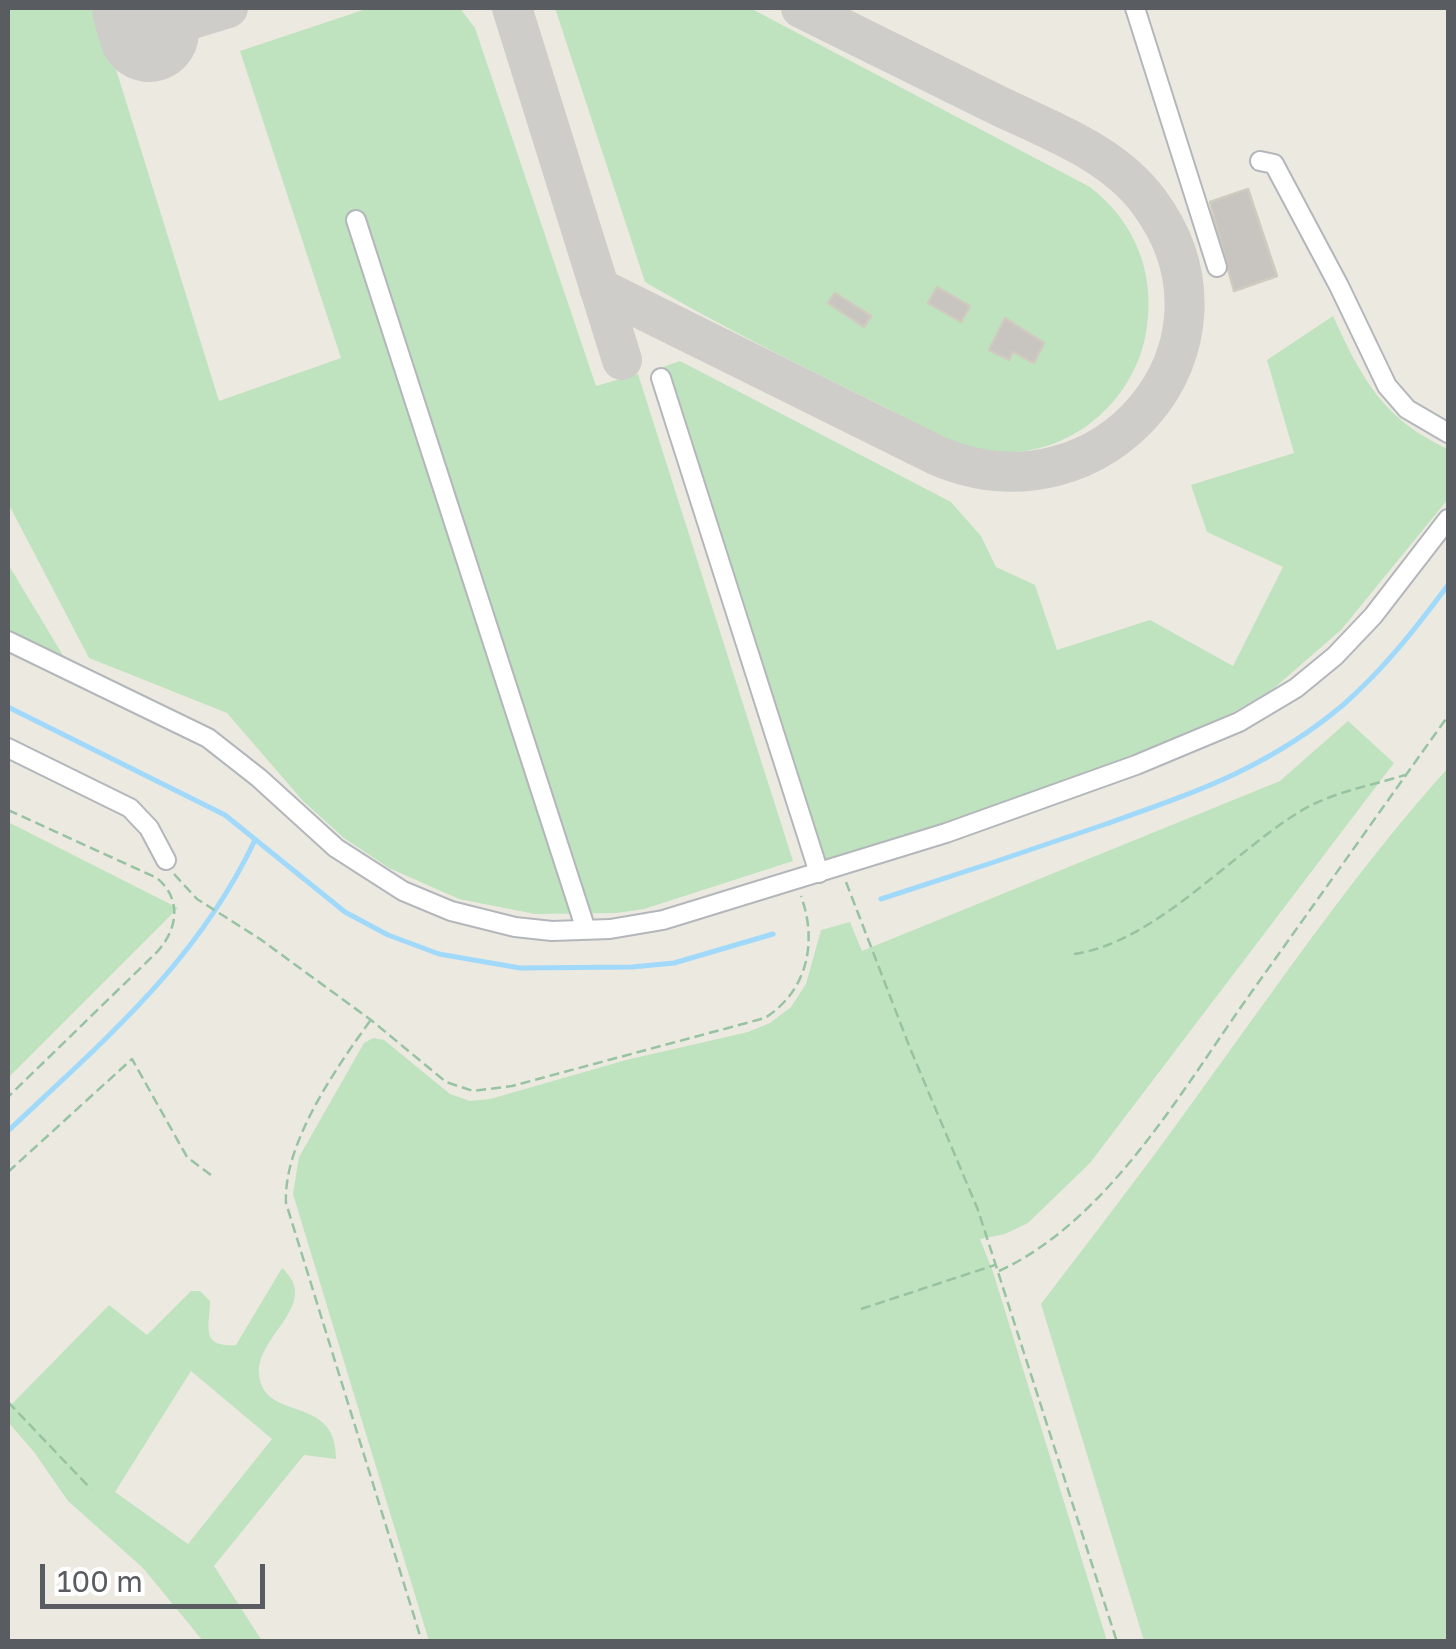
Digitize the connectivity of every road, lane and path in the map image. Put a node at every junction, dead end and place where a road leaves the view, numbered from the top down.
1 (1135, 8) edge
2 (1260, 161) dead end
3 (356, 220) dead end
4 (1217, 268) dead end
5 (660, 378) dead end
6 (1448, 433) edge
7 (1448, 519) edge
8 (8, 641) edge
9 (1448, 716) edge
10 (8, 748) edge
11 (1407, 774) junction
12 (8, 810) edge
13 (166, 860) joint
14 (841, 866) junction
15 (818, 873) junction
16 (794, 881) junction
17 (586, 930) junction
18 (1074, 954) dead end
19 (370, 1020) junction
20 (8, 1097) edge
21 (8, 1172) edge
22 (211, 1174) dead end
23 (996, 1265) junction
24 (998, 1272) junction
25 (861, 1309) dead end
26 (8, 1402) edge
27 (90, 1488) dead end
28 (422, 1642) edge
29 (1117, 1642) edge

1 - 4 lane
2 - 6 lane
3 - 17 lane
5 - 15 lane
7 - 14 lane
8 - 17 lane
9 - 11 path
10 - 13 lane
11 - 18 path
11 - 24 path
12 - 20 path
13 - 19 path
14 - 15 lane
14 - 23 path
15 - 16 lane
16 - 17 lane
16 - 19 path
19 - 28 path
21 - 22 path
23 - 24 path
23 - 25 path
24 - 29 path
26 - 27 path

